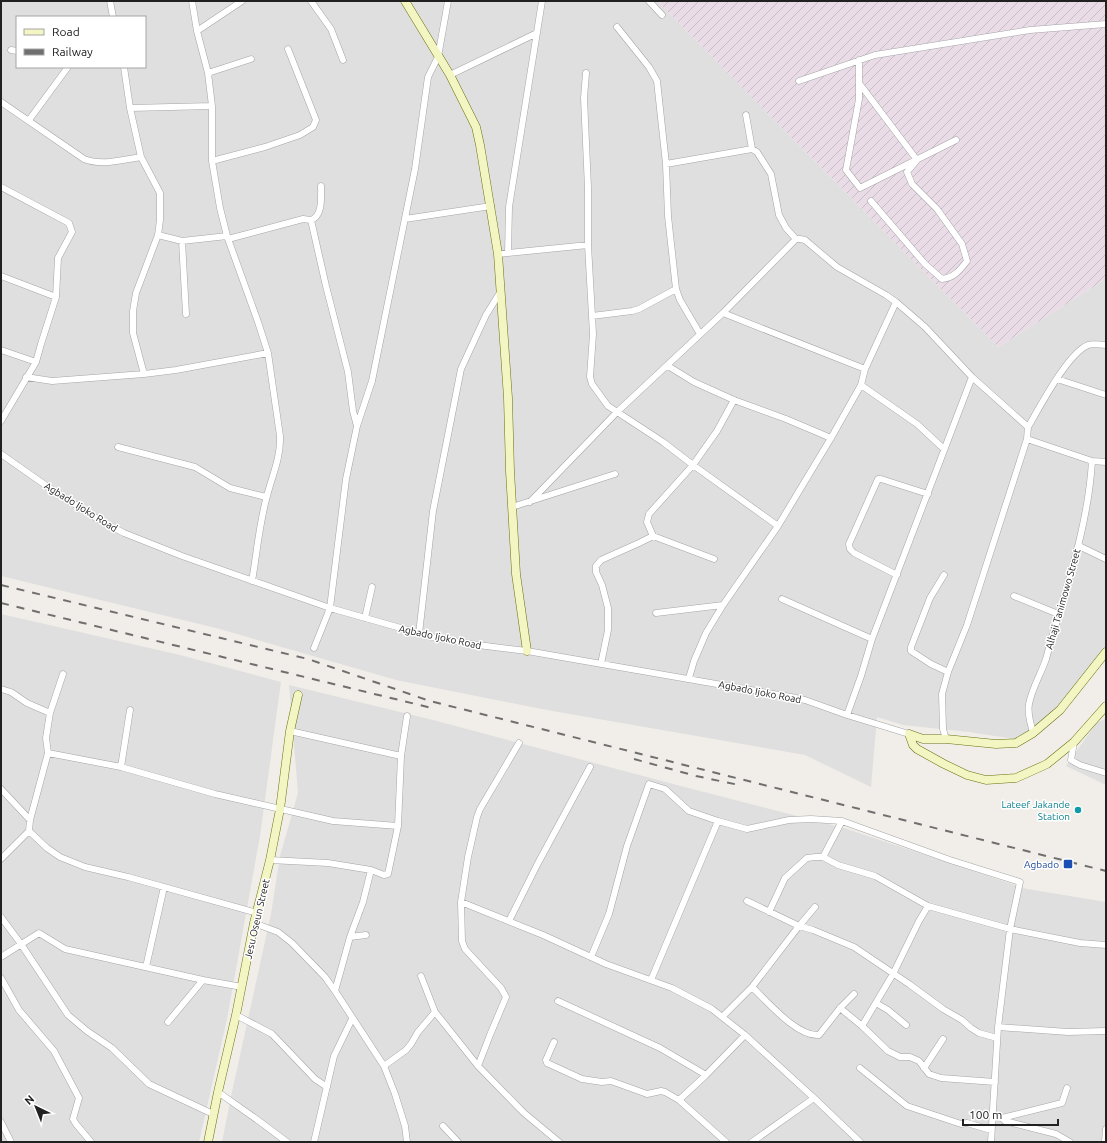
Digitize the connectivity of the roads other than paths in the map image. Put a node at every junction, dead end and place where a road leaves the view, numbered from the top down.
1 (110, 1) edge
2 (192, 1) edge
3 (242, 1) edge
4 (311, 1) edge
5 (405, 1) edge
6 (448, 1) edge
7 (542, 1) edge
8 (649, 1) edge
9 (662, 15) dead end
10 (113, 16) edge
11 (1106, 24) edge
12 (617, 27) dead end
13 (197, 30) junction
14 (538, 33) junction
15 (288, 49) dead end
16 (438, 57) junction
17 (251, 59) dead end
18 (343, 60) dead end
19 (858, 60) junction
20 (67, 68) edge
21 (124, 68) edge
22 (586, 73) dead end
23 (208, 74) junction
24 (450, 76) junction
25 (799, 81) dead end
26 (859, 82) junction
27 (1, 102) edge
28 (212, 106) junction
29 (130, 108) junction
30 (746, 115) dead end
31 (29, 120) junction
32 (956, 140) dead end
33 (752, 149) junction
34 (140, 157) junction
35 (917, 160) junction
36 (212, 161) junction
37 (666, 164) junction
38 (321, 186) dead end
39 (1, 187) edge
40 (871, 201) dead end
41 (491, 206) junction
42 (405, 219) junction
43 (311, 220) junction
44 (158, 236) junction
45 (227, 237) junction
46 (796, 239) junction
47 (182, 241) junction
48 (588, 245) junction
49 (508, 253) junction
50 (498, 254) junction
51 (1, 276) edge
52 (676, 289) junction
53 (501, 291) junction
54 (56, 297) junction
55 (896, 302) junction
56 (723, 313) junction
57 (186, 314) dead end
58 (592, 316) junction
59 (700, 334) junction
60 (1106, 345) edge
61 (1, 350) edge
62 (268, 353) junction
63 (36, 362) junction
64 (668, 366) junction
65 (865, 369) junction
66 (144, 374) junction
67 (26, 377) junction
68 (972, 377) junction
69 (1057, 379) junction
70 (861, 385) junction
71 (1106, 395) edge
72 (734, 400) junction
73 (618, 412) junction
74 (1, 420) edge
75 (357, 426) junction
76 (1028, 427) junction
77 (830, 438) junction
78 (1027, 439) junction
79 (118, 447) dead end
80 (944, 449) junction
81 (1, 454) edge
82 (1092, 461) junction
83 (1106, 462) edge
84 (693, 466) junction
85 (615, 474) dead end
86 (928, 494) junction
87 (266, 497) junction
88 (530, 502) junction
89 (512, 507) junction
90 (778, 526) junction
91 (652, 536) junction
92 (1079, 546) junction
93 (714, 559) dead end
94 (1106, 559) edge
95 (897, 575) junction
96 (944, 575) dead end
97 (252, 582) junction
98 (372, 587) dead end
99 (1014, 596) dead end
100 (782, 599) dead end
101 (723, 606) junction
102 (330, 608) junction
103 (656, 613) dead end
104 (1058, 614) junction
105 (365, 618) junction
106 (419, 634) junction
107 (872, 639) junction
108 (314, 648) dead end
109 (527, 651) junction
110 (1104, 657) edge
111 (601, 664) junction
112 (948, 672) junction
113 (63, 674) dead end
114 (689, 678) junction
115 (1, 690) edge
116 (298, 695) dead end
117 (1106, 706) edge
118 (130, 710) dead end
119 (50, 713) junction
120 (847, 715) junction
121 (407, 716) dead end
122 (290, 731) junction
123 (909, 734) junction
124 (1033, 734) junction
125 (946, 739) junction
126 (519, 742) dead end
127 (1074, 742) junction
128 (48, 753) junction
129 (401, 756) junction
130 (121, 767) junction
131 (590, 767) dead end
132 (1106, 773) edge
133 (1, 789) edge
134 (280, 809) junction
135 (30, 820) junction
136 (718, 821) junction
137 (842, 822) junction
138 (398, 826) junction
139 (29, 831) junction
140 (823, 857) junction
141 (1, 859) edge
142 (270, 860) junction
143 (371, 870) junction
144 (164, 887) junction
145 (748, 901) dead end
146 (460, 902) junction
147 (928, 906) junction
148 (815, 908) dead end
149 (769, 912) junction
150 (257, 913) junction
151 (1, 917) edge
152 (509, 921) junction
153 (254, 923) junction
154 (798, 926) junction
155 (1010, 929) junction
156 (366, 935) dead end
157 (350, 937) junction
158 (21, 944) junction
159 (1106, 945) edge
160 (591, 957) junction
161 (1, 958) edge
162 (146, 967) junction
163 (893, 974) junction
164 (420, 976) dead end
165 (1, 978) edge
166 (203, 980) junction
167 (651, 980) junction
168 (242, 987) junction
169 (752, 987) junction
170 (335, 991) junction
171 (854, 994) dead end
172 (558, 1001) dead end
173 (876, 1003) junction
174 (840, 1008) junction
175 (435, 1012) junction
176 (236, 1015) junction
177 (722, 1017) junction
178 (352, 1019) junction
179 (168, 1022) dead end
180 (906, 1025) dead end
181 (862, 1026) junction
182 (998, 1027) junction
183 (1106, 1031) edge
184 (745, 1035) junction
185 (997, 1038) junction
186 (943, 1039) dead end
187 (554, 1042) dead end
188 (384, 1066) junction
189 (478, 1066) junction
190 (860, 1068) dead end
191 (924, 1068) junction
192 (706, 1075) junction
193 (995, 1082) junction
194 (327, 1087) junction
195 (1067, 1088) dead end
196 (218, 1092) junction
197 (814, 1098) junction
198 (679, 1100) junction
199 (213, 1114) junction
200 (993, 1117) junction
201 (1002, 1118) junction
202 (1, 1122) edge
203 (443, 1126) dead end
204 (991, 1130) junction
205 (1106, 1130) edge
206 (10, 1140) edge
207 (3, 1142) edge
208 (91, 1142) edge
209 (208, 1142) edge
210 (286, 1142) edge
211 (314, 1142) edge
212 (407, 1142) edge
213 (458, 1142) edge
214 (559, 1142) edge
215 (726, 1142) edge
216 (752, 1142) edge
217 (860, 1142) edge
218 (991, 1142) edge
219 (1070, 1142) edge
220 (1105, 1142) edge

1 - 10 street
2 - 13 street
3 - 13 street
4 - 18 street
5 - 16 main road
6 - 16 street
7 - 14 street
8 - 9 street
11 - 19 street
12 - 37 street
13 - 23 street
14 - 24 street
14 - 49 street
15 - 36 street
16 - 24 main road
16 - 42 street
17 - 23 street
19 - 25 street
19 - 26 street
20 - 31 street
21 - 29 street
22 - 48 street
23 - 28 street
24 - 41 main road
26 - 35 street
26 - 35 street
27 - 31 street
28 - 29 street
28 - 36 street
29 - 34 street
30 - 33 street
31 - 34 street
32 - 35 street
33 - 37 street
33 - 46 street
34 - 44 street
35 - 40 street
36 - 45 street
37 - 52 street
38 - 43 street
39 - 54 street
41 - 42 street
41 - 50 main road
42 - 75 street
43 - 45 street
43 - 75 street
44 - 47 street
44 - 66 street
45 - 47 street
45 - 62 street
46 - 55 street
46 - 56 street
47 - 57 street
48 - 49 street
48 - 58 street
49 - 50 street
50 - 53 main road
51 - 54 street
52 - 58 street
52 - 59 street
53 - 89 main road
53 - 106 street
54 - 63 street
55 - 65 street
55 - 68 street
56 - 59 street
56 - 65 street
58 - 73 street
59 - 64 street
60 - 69 street
61 - 63 street
62 - 66 street
62 - 87 street
63 - 67 street
64 - 72 street
64 - 73 street
65 - 70 street
66 - 67 street
67 - 74 street
68 - 76 street
68 - 80 street
69 - 71 street
69 - 76 street
70 - 77 street
70 - 80 street
72 - 77 street
72 - 84 street
73 - 84 street
73 - 88 street
75 - 102 street
76 - 78 street
77 - 90 street
78 - 82 street
78 - 112 street
79 - 87 street
80 - 86 street
81 - 97 street, Agbado Ijoko Road
82 - 83 street
82 - 92 street, Alhaji Tanimowo Street
84 - 90 street
84 - 91 street
85 - 88 street
86 - 95 street
86 - 95 street
87 - 97 street
88 - 89 street
89 - 109 main road
90 - 101 street
91 - 93 street
91 - 111 street
92 - 94 street
92 - 104 street, Alhaji Tanimowo Street
95 - 107 street
96 - 112 street
97 - 102 street, Agbado Ijoko Road
98 - 105 street
99 - 104 street
100 - 107 street
101 - 103 street
101 - 114 street
102 - 105 street, Agbado Ijoko Road
102 - 108 street
104 - 124 street, Alhaji Tanimowo Street
105 - 106 street, Agbado Ijoko Road
106 - 109 street, Agbado Ijoko Road
107 - 120 street
109 - 111 street, Agbado Ijoko Road
110 - 124 main road, Agbado Ijoko Road
111 - 114 street, Agbado Ijoko Road
112 - 125 street
113 - 119 street
114 - 120 street, Agbado Ijoko Road
115 - 119 street
116 - 122 main road, Jesu Oseun Street
117 - 127 main road
118 - 130 street
119 - 128 street
120 - 123 street, Agbado Ijoko Road
121 - 129 street
122 - 129 street
122 - 134 main road, Jesu Oseun Street
123 - 125 main road, Agbado Ijoko Road
123 - 127 main road
124 - 125 main road, Agbado Ijoko Road
126 - 146 street
127 - 132 street
128 - 130 street
128 - 135 street
129 - 138 street
130 - 134 street
131 - 152 street
133 - 135 street
134 - 138 street
134 - 142 main road, Jesu Oseun Street
135 - 139 street
136 - 137 street
136 - 160 street
136 - 167 street
137 - 140 street
137 - 155 street
138 - 143 street
139 - 141 street
139 - 144 street
140 - 147 street
140 - 149 street
142 - 143 street
142 - 150 main road, Jesu Oseun Street
143 - 157 street
144 - 150 street
144 - 162 street
145 - 149 street
146 - 152 street
146 - 189 street
147 - 155 street
147 - 163 street
148 - 154 street
149 - 154 street
150 - 153 main road, Jesu Oseun Street
151 - 158 street
152 - 160 street
153 - 168 main road, Jesu Oseun Street
153 - 170 street
154 - 163 street
154 - 169 street
155 - 159 street
155 - 182 street
156 - 157 street
157 - 170 street
158 - 161 street
158 - 162 street
158 - 199 street
160 - 167 street
162 - 166 street
163 - 173 street
163 - 185 street
164 - 175 street
165 - 208 street
166 - 168 street
166 - 179 street
167 - 177 street
168 - 176 main road, Jesu Oseun Street
169 - 174 street
169 - 177 street
170 - 178 street
171 - 174 street
172 - 192 street
173 - 180 street
173 - 181 street
174 - 181 street
175 - 188 street
175 - 189 street
176 - 194 street
176 - 196 main road, Jesu Oseun Street
177 - 184 street
178 - 188 street
178 - 194 street
181 - 191 street
182 - 183 street
182 - 185 street
184 - 192 street
184 - 197 street
185 - 193 street
186 - 191 street
187 - 198 street
188 - 212 street
189 - 214 street
190 - 204 street
191 - 193 street
192 - 198 street
193 - 200 street
194 - 211 street
195 - 201 street
196 - 199 main road, Jesu Oseun Street
196 - 210 street
197 - 216 street
197 - 217 street
198 - 215 street
199 - 209 main road, Jesu Oseun Street
200 - 201 street
200 - 204 street
201 - 219 street
202 - 206 street
203 - 213 street
204 - 218 street
205 - 220 street
206 - 207 street

